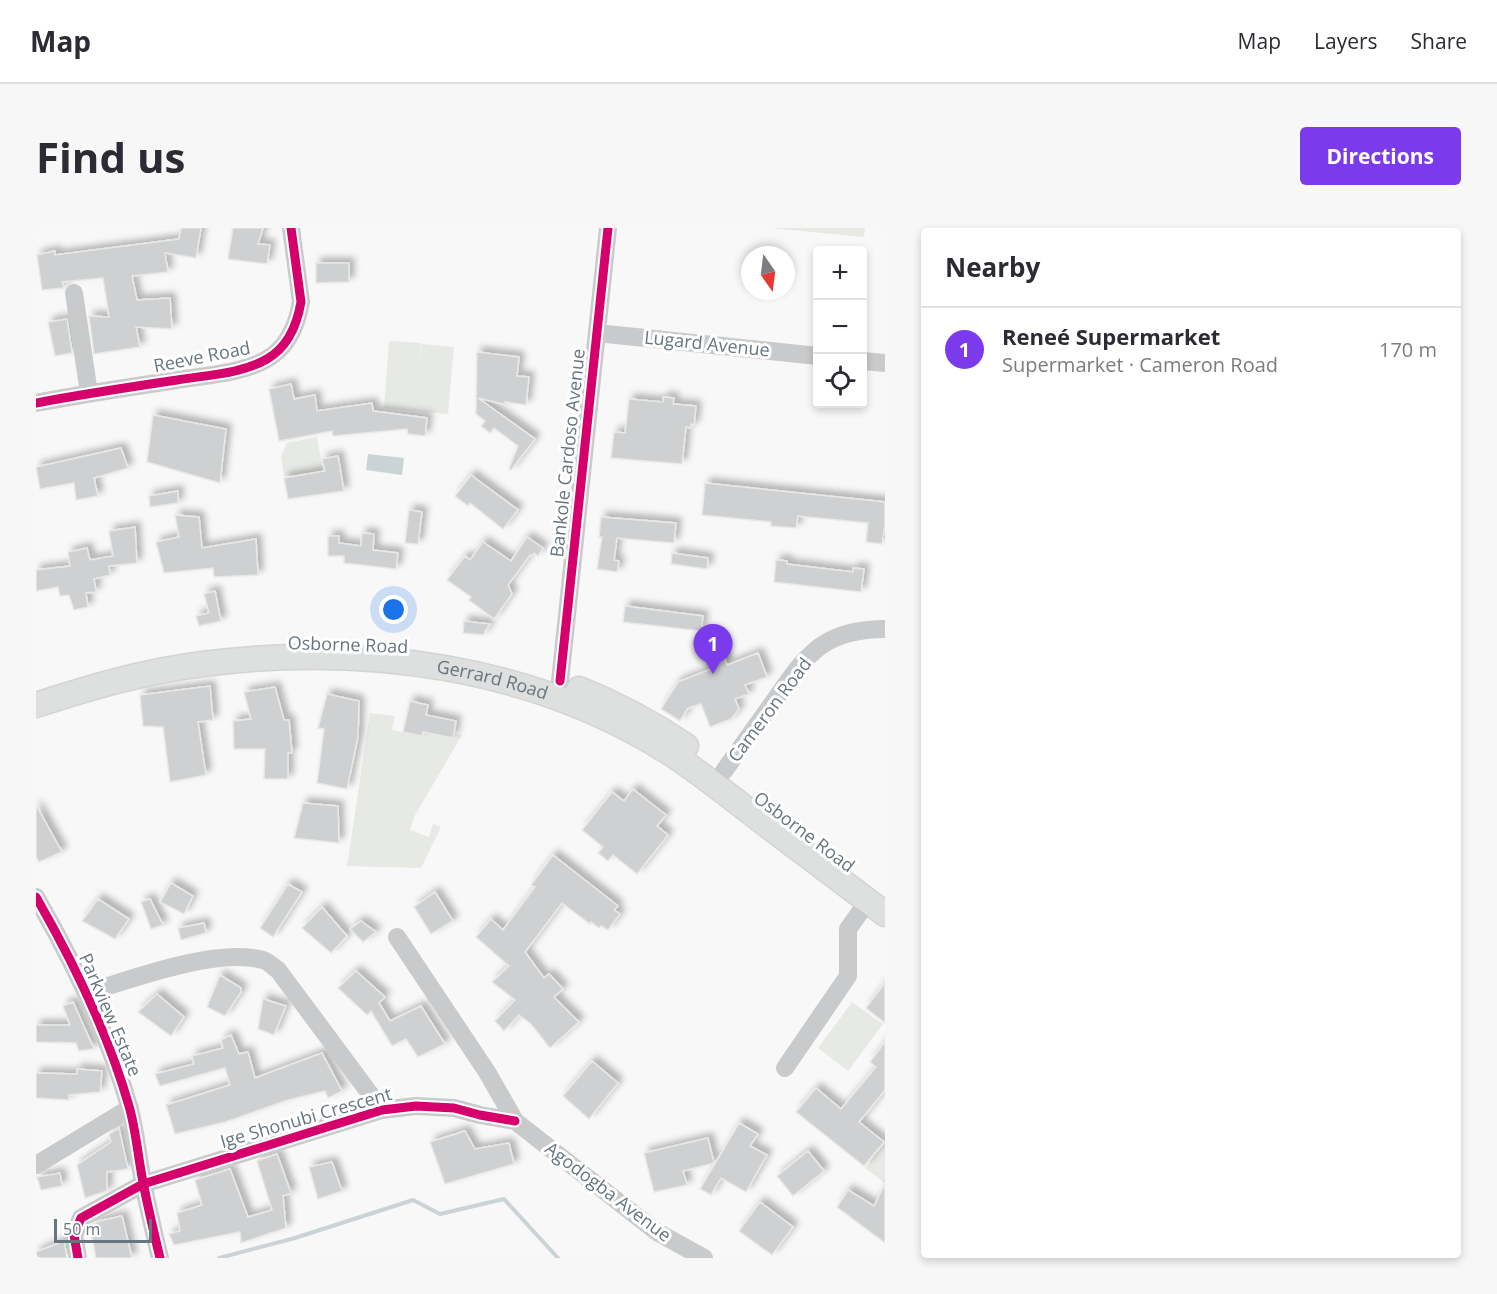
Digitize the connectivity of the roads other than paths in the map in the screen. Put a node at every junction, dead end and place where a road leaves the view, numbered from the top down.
1 (291, 228) edge
2 (608, 228) edge
3 (74, 293) dead end
4 (597, 333) junction
5 (813, 355) edge
6 (867, 361) edge
7 (885, 363) edge
8 (89, 393) junction
9 (36, 403) edge
10 (885, 629) edge
11 (560, 681) junction
12 (36, 689) edge
13 (36, 705) edge
14 (724, 771) junction
15 (36, 897) edge
16 (879, 903) edge
17 (398, 937) dead end
18 (86, 993) junction
19 (785, 1068) dead end
20 (130, 1108) junction
21 (382, 1110) junction
22 (515, 1121) junction
23 (36, 1165) edge
24 (143, 1184) junction
25 (78, 1258) edge
26 (160, 1258) edge
27 (704, 1258) edge

1 - 8 street, Reeve Road
2 - 4 street, Bankole Cardoso Avenue
3 - 8 street
4 - 5 street, Lugard Avenue
4 - 11 street, Bankole Cardoso Avenue
6 - 7 street
8 - 9 street, Reeve Road
10 - 14 street, Cameron Road
11 - 12 main road, Osborne Road
11 - 14 main road, Osborne Road
13 - 16 main road, Gerrard Road
14 - 16 main road, Osborne Road
15 - 18 street, Parkview Estate
16 - 19 street
17 - 22 street
18 - 20 street, Parkview Estate
18 - 21 street
20 - 23 street
20 - 24 street, Parkview Estate
21 - 22 street, Ige Shonubi Crescent
21 - 24 street, Ige Shonubi Crescent
22 - 27 street, Agodogba Avenue
24 - 25 street, Ige Shonubi Crescent
24 - 26 street, Parkview Estate

